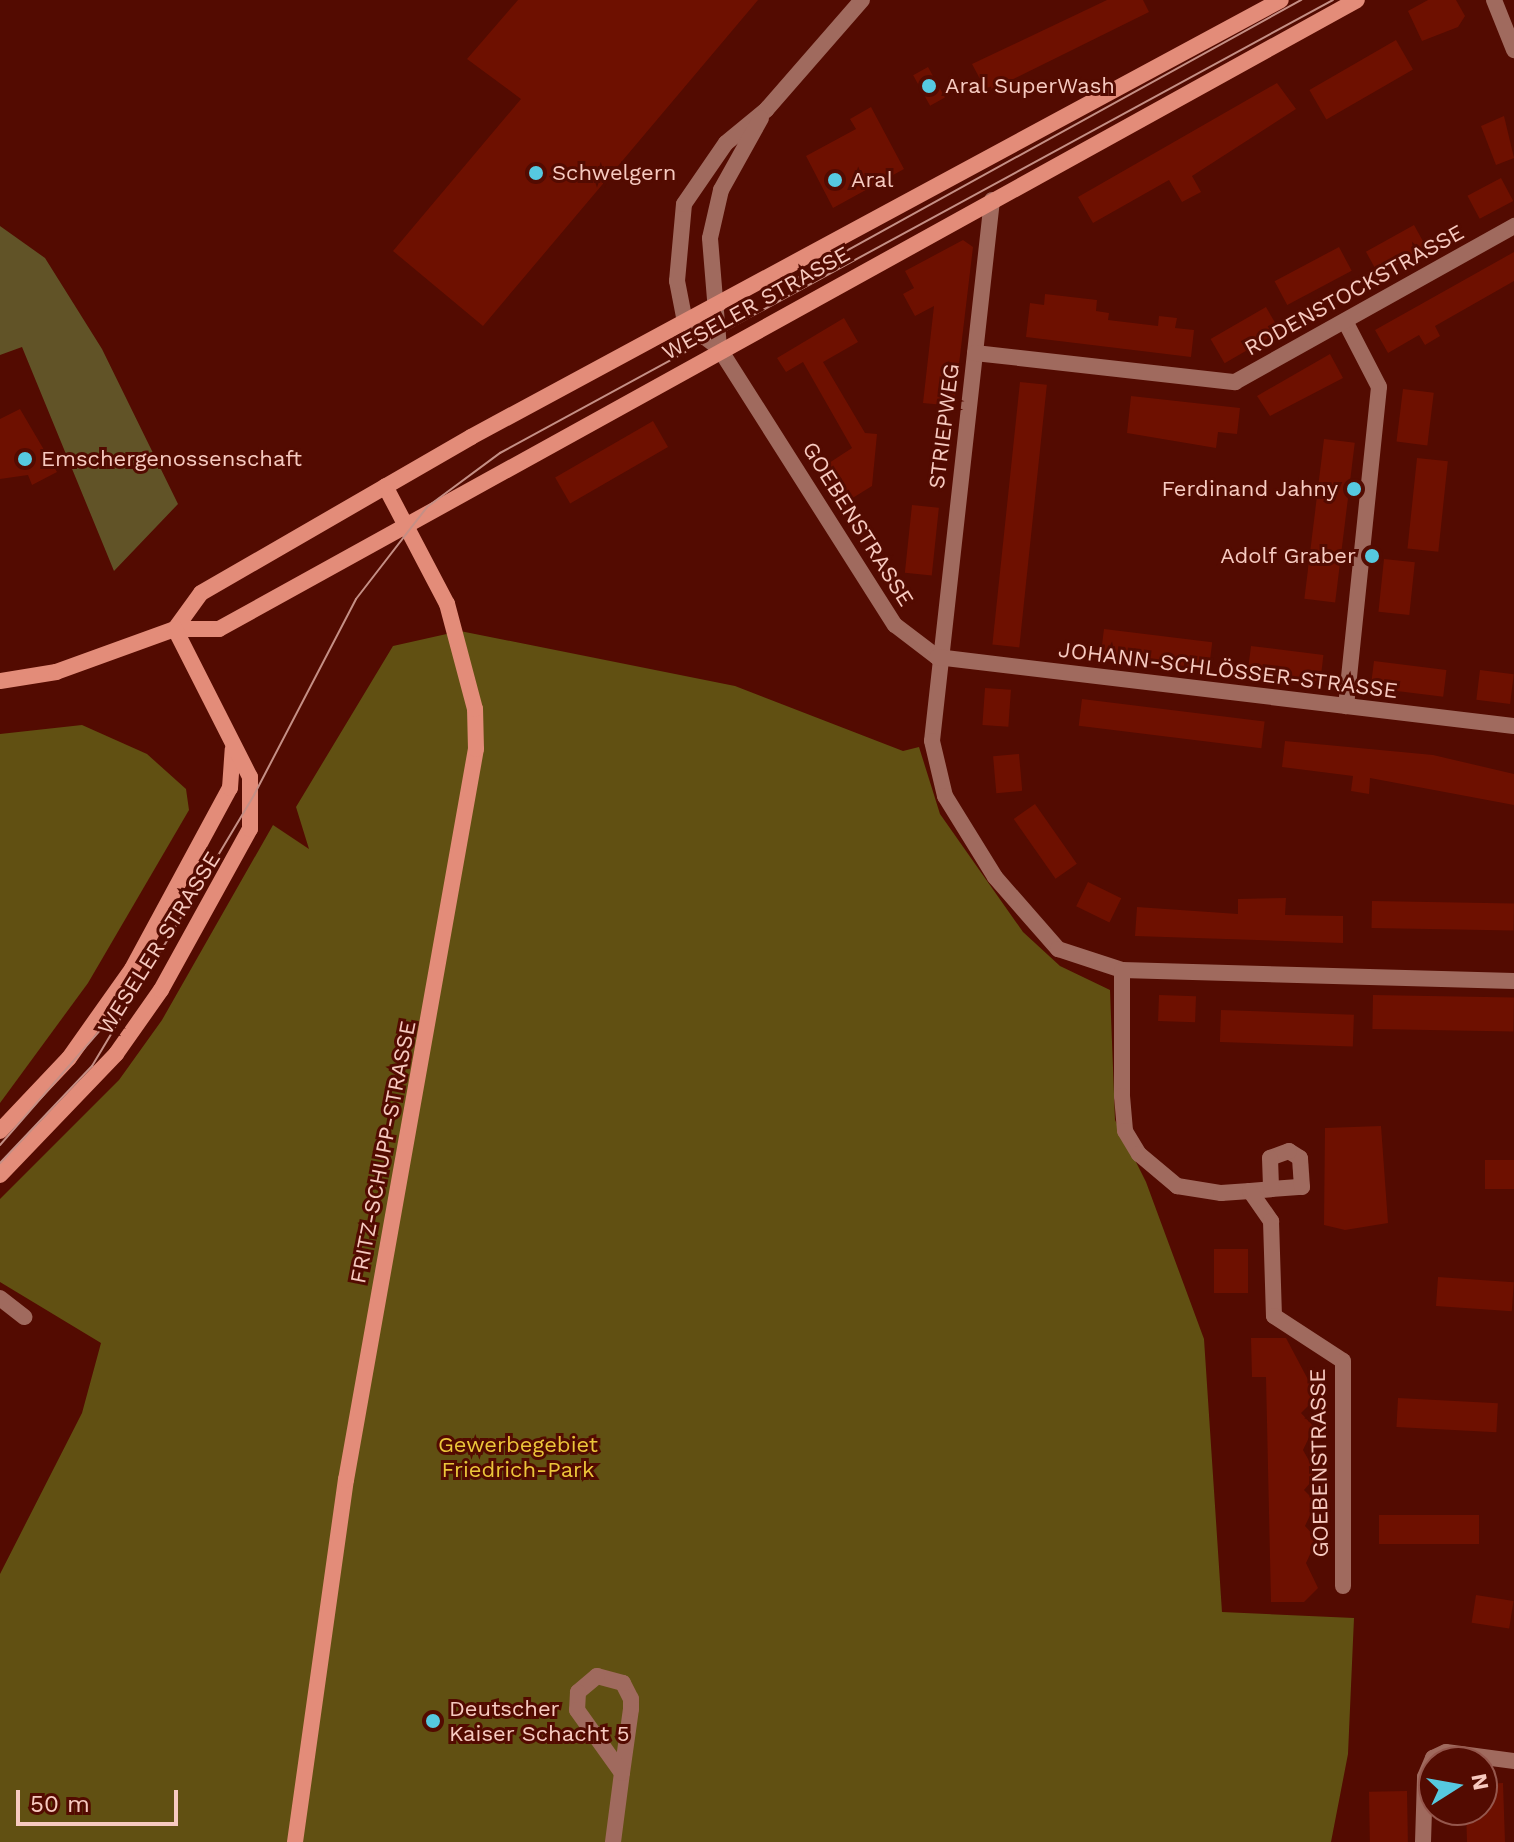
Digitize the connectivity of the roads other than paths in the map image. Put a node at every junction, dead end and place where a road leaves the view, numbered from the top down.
1 (862, 0) edge
2 (1281, 0) edge
3 (1357, 0) edge
4 (1494, 0) edge
5 (1514, 50) edge
6 (766, 110) junction
7 (992, 200) junction
8 (1514, 226) edge
9 (719, 305) junction
10 (1345, 321) junction
11 (685, 322) junction
12 (719, 348) junction
13 (975, 353) junction
14 (385, 486) junction
15 (408, 526) junction
16 (175, 629) junction
17 (937, 657) junction
18 (0, 681) edge
19 (1346, 706) junction
20 (1514, 726) edge
21 (233, 743) junction
22 (1122, 970) junction
23 (1514, 981) edge
24 (0, 1131) edge
25 (0, 1175) edge
26 (1271, 1189) dead end
27 (1250, 1191) junction
28 (0, 1298) edge
29 (24, 1317) dead end
30 (1343, 1586) dead end
31 (1514, 1761) edge
32 (622, 1773) junction
33 (295, 1842) edge
34 (613, 1842) edge
35 (1423, 1842) edge

1 - 6 street
2 - 9 main road, WESELER STRASSE
3 - 7 main road, WESELER STRASSE
4 - 5 street
6 - 9 street
6 - 11 street
7 - 12 main road, WESELER STRASSE
7 - 13 street, STRIEPWEG
8 - 10 street, RODENSTOCKSTRASSE
9 - 11 main road, WESELER STRASSE
9 - 12 street
10 - 13 street, RODENSTOCKSTRASSE
10 - 19 street
11 - 12 street
11 - 14 main road, WESELER STRASSE
12 - 15 main road, WESELER STRASSE
12 - 17 street, GOEBENSTRASSE
13 - 17 street, STRIEPWEG
14 - 15 main road, FRITZ-SCHUPP-STRASSE
14 - 16 main road, WESELER STRASSE
15 - 16 main road, WESELER STRASSE
15 - 33 main road, FRITZ-SCHUPP-STRASSE
16 - 18 main road
16 - 21 main road, WESELER STRASSE
17 - 19 street, JOHANN-SCHLÖSSER-STRASSE
17 - 22 street
19 - 20 street, JOHANN-SCHLÖSSER-STRASSE
21 - 24 main road, WESELER STRASSE
21 - 25 main road, WESELER STRASSE
22 - 23 street
22 - 27 street
26 - 27 street
27 - 30 street, GOEBENSTRASSE
28 - 29 street
31 - 35 street
32 - 32 street
32 - 34 street

